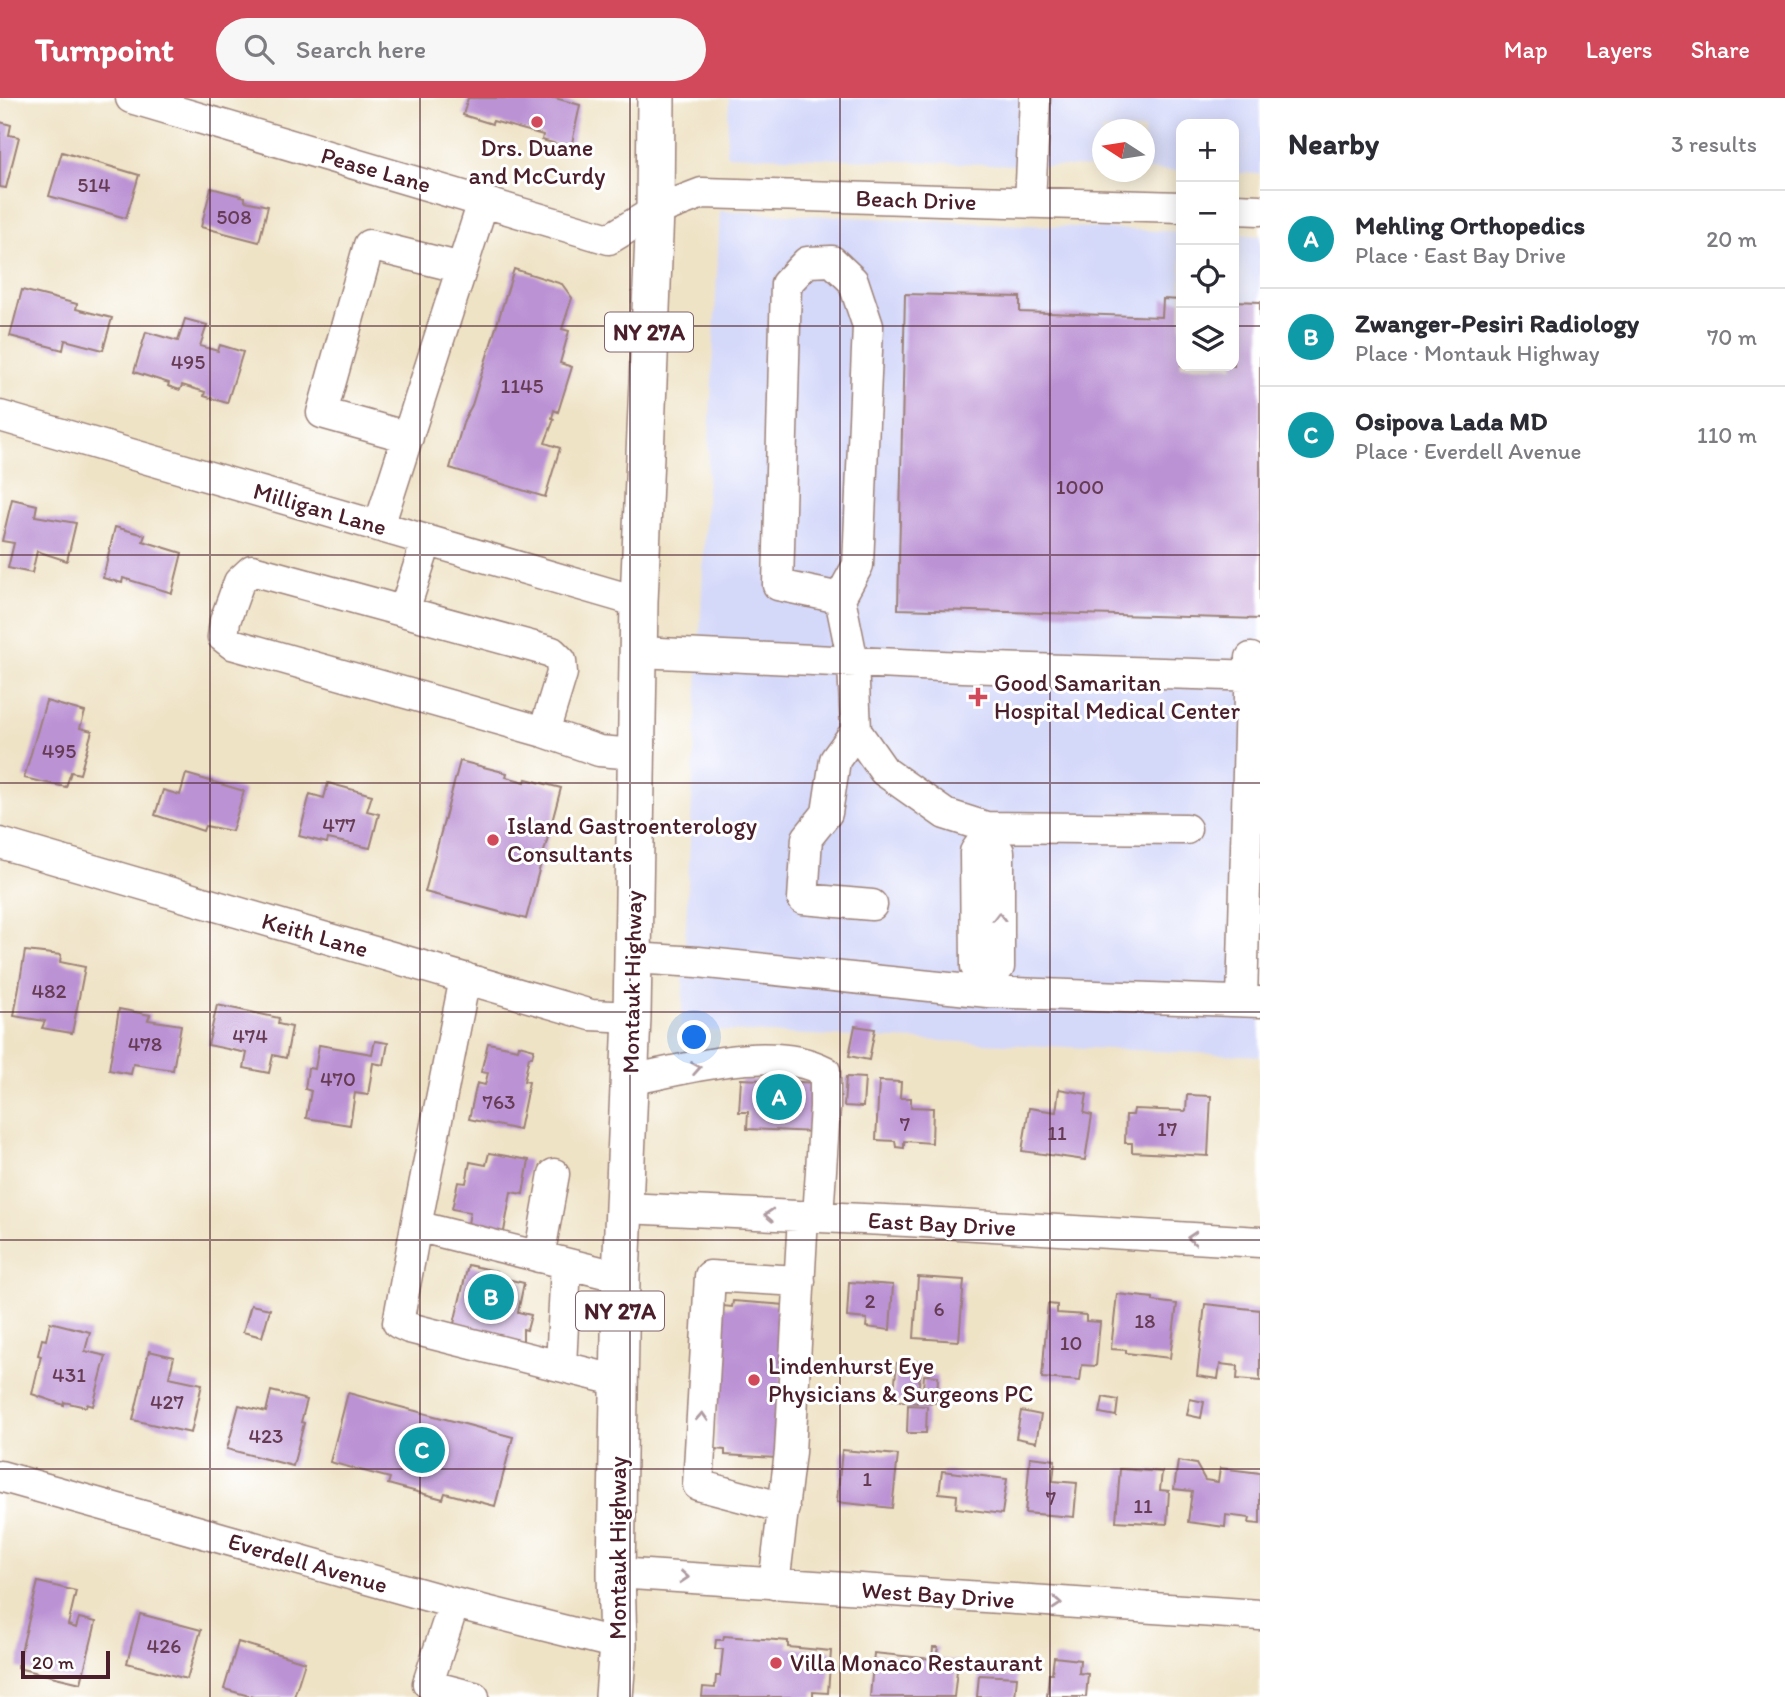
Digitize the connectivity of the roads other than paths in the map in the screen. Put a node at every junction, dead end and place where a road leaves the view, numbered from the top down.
1 (131, 98) edge
2 (656, 98) edge
3 (1035, 98) edge
4 (483, 202) junction
5 (1030, 203) junction
6 (1176, 207) edge
7 (1239, 209) edge
8 (1260, 210) edge
9 (655, 211) junction
10 (462, 268) junction
11 (0, 416) edge
12 (408, 437) junction
13 (379, 526) junction
14 (427, 540) junction
15 (840, 598) junction
16 (639, 602) junction
17 (404, 611) junction
18 (639, 652) junction
19 (853, 662) junction
20 (1254, 669) edge
21 (856, 731) junction
22 (544, 732) junction
23 (636, 754) junction
24 (1186, 830) dead end
25 (986, 833) junction
26 (0, 843) edge
27 (872, 905) dead end
28 (632, 958) junction
29 (465, 978) junction
30 (987, 986) junction
31 (1251, 1001) edge
32 (632, 1017) junction
33 (629, 1080) junction
34 (554, 1174) dead end
35 (624, 1208) junction
36 (811, 1217) junction
37 (416, 1226) junction
38 (1260, 1242) edge
39 (552, 1260) junction
40 (621, 1276) junction
41 (800, 1281) junction
42 (561, 1366) junction
43 (619, 1381) junction
44 (0, 1476) edge
45 (784, 1508) junction
46 (616, 1573) junction
47 (774, 1584) junction
48 (454, 1603) junction
49 (1260, 1615) edge
50 (618, 1644) junction
51 (474, 1697) edge
52 (614, 1697) edge

1 - 4 street, Pease Lane
2 - 9 main road, Montauk Highway / NY 27A
3 - 5 street
4 - 9 street, Pease Lane
4 - 10 street
5 - 6 street, Beach Drive
5 - 9 street, Beach Drive
7 - 8 street
9 - 16 main road, Montauk Highway / NY 27A
10 - 12 street
10 - 12 street
11 - 13 street, Milligan Lane
12 - 13 street
13 - 14 street, Milligan Lane
14 - 16 street, Milligan Lane
14 - 17 street
15 - 15 street
15 - 19 street
16 - 18 main road, Montauk Highway / NY 27A
17 - 22 street
17 - 22 street
18 - 19 street
18 - 23 main road, Montauk Highway / NY 27A
19 - 20 street
19 - 21 street
20 - 31 street
21 - 25 street
21 - 27 street
22 - 23 street
23 - 28 main road, Montauk Highway / NY 27A
24 - 25 street
25 - 30 street
26 - 29 street, Keith Lane
28 - 30 street
28 - 32 main road, Montauk Highway / NY 27A
29 - 32 street, Keith Lane
29 - 37 street
30 - 31 street
32 - 33 main road, Montauk Highway / NY 27A
33 - 35 main road, Montauk Highway / NY 27A
33 -> 36 street
34 - 39 street
36 -> 35 street, East Bay Drive
35 - 40 main road, Montauk Highway / NY 27A
38 -> 36 street, East Bay Drive
36 - 41 street
37 - 39 street
37 - 42 street
39 - 40 street
39 - 42 street
40 - 43 main road, Montauk Highway / NY 27A
41 - 45 street
45 -> 41 street
42 - 43 street
43 - 46 main road, Montauk Highway / NY 27A
44 - 48 street, Everdell Avenue
45 - 47 street
46 -> 47 street, West Bay Drive
46 - 50 main road, Montauk Highway / NY 27A
47 -> 49 street, West Bay Drive
48 - 50 street, Everdell Avenue
48 - 51 street
50 - 52 main road, Montauk Highway / NY 27A

